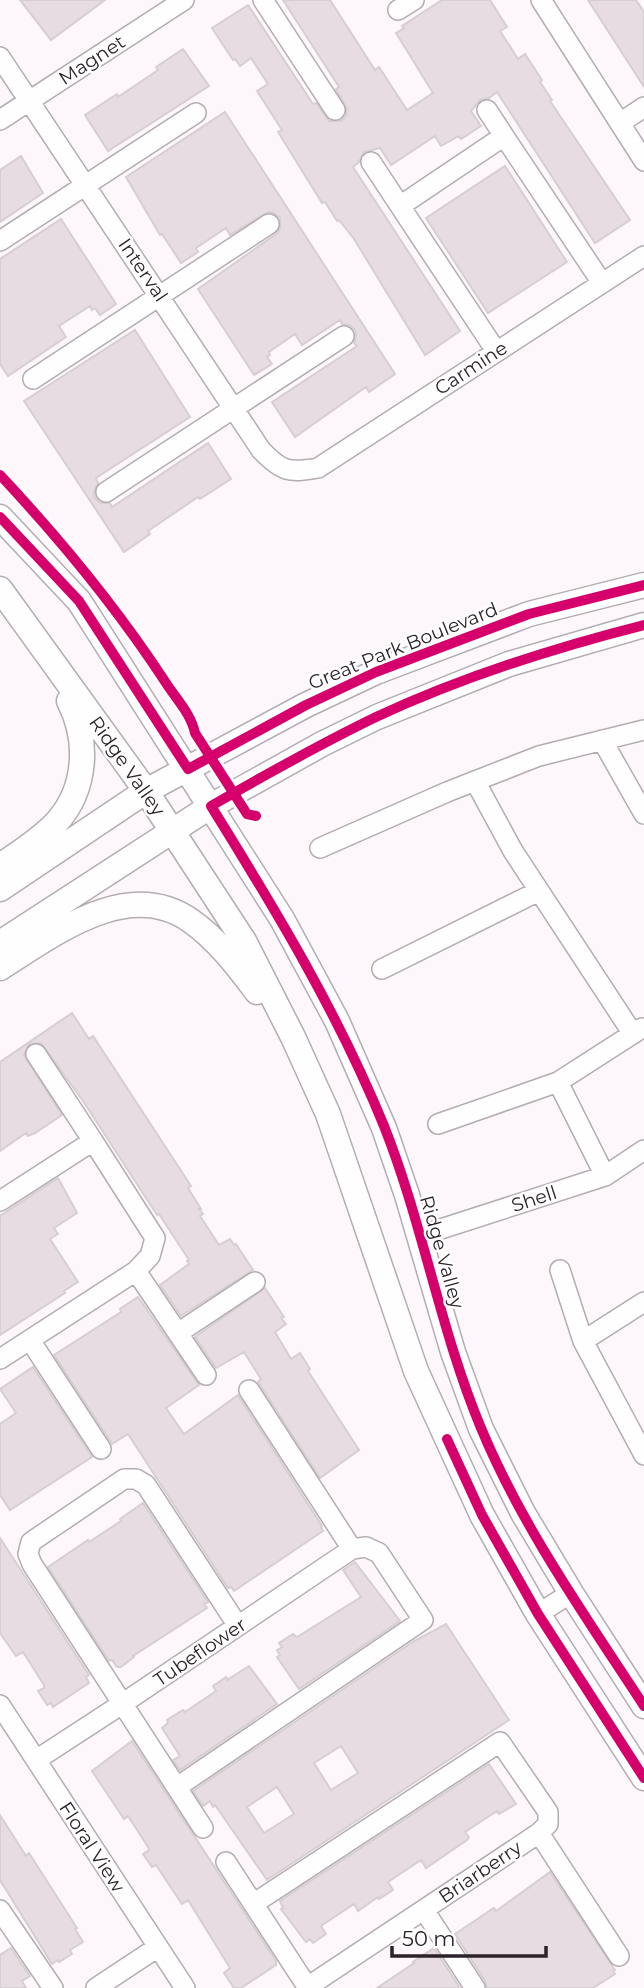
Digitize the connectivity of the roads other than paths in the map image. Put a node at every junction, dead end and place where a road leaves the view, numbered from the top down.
1 (184, 0) edge
2 (263, 0) edge
3 (541, 0) edge
4 (0, 57) edge
5 (29, 101) junction
6 (644, 107) edge
7 (335, 110) dead end
8 (486, 110) dead end
9 (196, 113) dead end
10 (0, 120) edge
11 (620, 123) junction
12 (504, 136) junction
13 (644, 161) edge
14 (371, 162) dead end
15 (85, 185) junction
16 (400, 206) junction
17 (268, 224) dead end
18 (0, 241) edge
19 (644, 256) edge
20 (602, 283) junction
21 (160, 296) junction
22 (344, 337) dead end
23 (496, 351) junction
24 (33, 379) dead end
25 (233, 408) junction
26 (296, 472) joint
27 (106, 492) dead end
28 (0, 517) edge
29 (644, 585) edge
30 (0, 589) edge
31 (644, 625) edge
32 (34, 635) junction
33 (644, 730) edge
34 (603, 740) junction
35 (188, 769) junction
36 (475, 781) junction
37 (146, 791) junction
38 (211, 806) junction
39 (644, 814) edge
40 (172, 832) junction
41 (320, 848) dead end
42 (0, 866) edge
43 (0, 889) edge
44 (539, 891) junction
45 (0, 943) edge
46 (0, 968) edge
47 (382, 969) dead end
48 (639, 1030) edge
49 (293, 1037) junction
50 (36, 1054) dead end
51 (558, 1082) junction
52 (438, 1124) dead end
53 (93, 1141) junction
54 (644, 1150) edge
55 (605, 1176) junction
56 (0, 1201) edge
57 (419, 1236) junction
58 (560, 1270) dead end
59 (136, 1271) junction
60 (255, 1282) dead end
61 (644, 1302) edge
62 (178, 1333) junction
63 (30, 1340) junction
64 (583, 1341) junction
65 (0, 1359) edge
66 (206, 1375) dead end
67 (249, 1390) dead end
68 (102, 1449) dead end
69 (644, 1455) edge
70 (359, 1548) junction
71 (571, 1592) junction
72 (538, 1614) junction
73 (238, 1626) junction
74 (122, 1704) junction
75 (0, 1705) edge
76 (644, 1706) edge
77 (36, 1760) junction
78 (644, 1778) edge
79 (177, 1787) junction
80 (203, 1828) dead end
81 (543, 1829) junction
82 (226, 1862) dead end
83 (253, 1904) junction
84 (0, 1910) edge
85 (424, 1910) junction
86 (158, 1947) junction
87 (619, 1956) dead end
88 (53, 1988) edge
89 (96, 1988) edge
90 (185, 1988) edge
91 (307, 1988) edge
92 (475, 1988) edge

1 - 5 street, Magnet
2 - 7 street
3 - 11 street
4 - 5 street, Interval
5 - 10 street, Magnet
5 - 15 street, Interval
6 - 11 street
8 - 12 street
9 - 15 street
11 - 13 street
12 - 16 street
12 - 20 street
14 - 16 street
15 - 18 street
15 - 21 street, Interval
16 - 23 street
17 - 21 street
19 - 20 street, Carmine
20 - 23 street, Carmine
21 - 24 street
21 - 25 street, Interval
22 - 25 street
23 - 26 street, Carmine
25 - 26 street, Interval
25 - 27 street
28 - 35 main road, Ridge Valley
29 - 35 main road, Great Park Boulevard
30 - 32 main road, Ridge Valley
31 - 38 main road
32 - 37 main road, Ridge Valley
32 - 42 main road
33 - 34 street
34 - 36 street
34 - 39 street
35 - 37 main road, Great Park Boulevard
35 - 38 main road, Ridge Valley
36 - 41 street
36 - 44 street
37 - 40 main road, Ridge Valley
37 - 43 main road, Great Park Boulevard
38 - 40 main road
38 - 57 main road, Ridge Valley
40 - 45 main road
40 - 49 main road, Ridge Valley
44 - 47 street
44 - 48 street
46 - 49 main road
48 - 51 street
49 - 72 main road, Ridge Valley
50 - 53 street
51 - 52 street
51 - 55 street
53 - 56 street
53 - 59 street
54 - 55 street, Shell
55 - 57 street, Shell
57 - 71 main road, Ridge Valley
58 - 64 street
59 - 62 street
59 - 63 street
60 - 62 street
61 - 64 street
62 - 66 street
63 - 65 street
63 - 68 street
64 - 69 street
67 - 70 street
70 - 73 street, Tubeflower
70 - 79 street
71 - 72 street
71 - 76 main road, Ridge Valley
72 - 78 main road, Ridge Valley
73 - 74 street, Tubeflower
73 - 74 street
74 - 77 street, Tubeflower
74 - 79 street
75 - 77 street, Floral View
77 - 86 street, Floral View
79 - 80 street
81 - 83 street
81 - 85 street, Briarberry
81 - 87 street
82 - 83 street
83 - 91 street
84 - 88 street
85 - 91 street, Briarberry
85 - 92 street
86 - 89 street
86 - 90 street, Floral View

